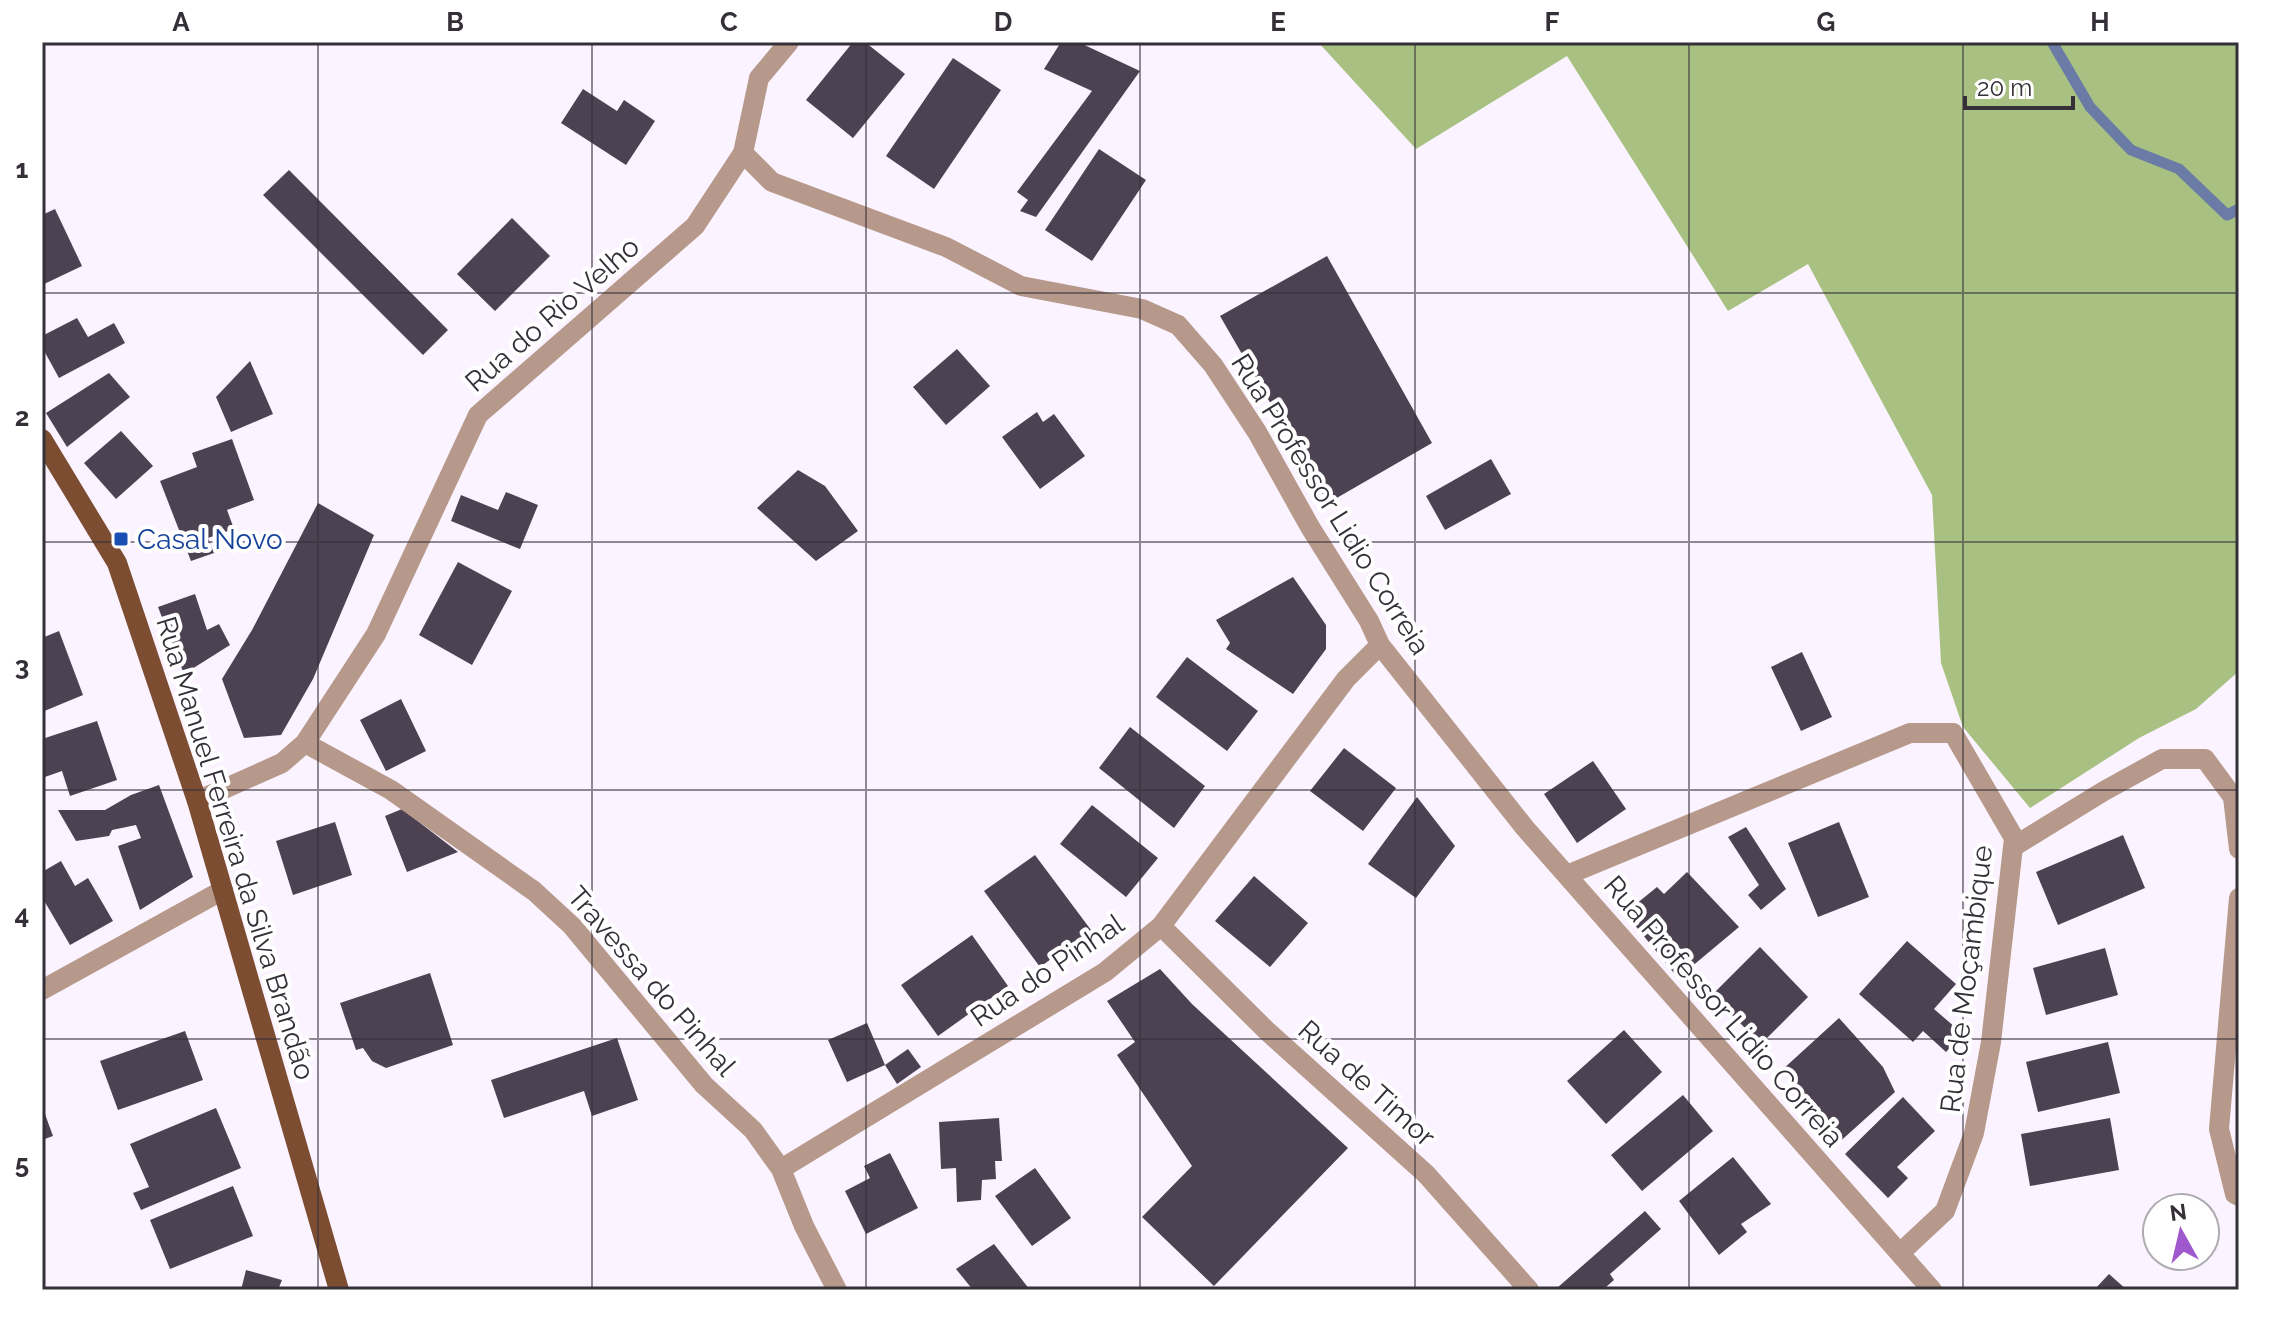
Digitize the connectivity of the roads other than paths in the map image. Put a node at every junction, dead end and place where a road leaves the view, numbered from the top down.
1 (789, 42) edge
2 (743, 153) junction
3 (42, 439) edge
4 (1380, 645) junction
5 (305, 743) junction
6 (197, 801) junction
7 (2013, 847) junction
8 (2239, 849) edge
9 (1567, 875) junction
10 (223, 890) junction
11 (2239, 898) edge
12 (1161, 926) junction
13 (42, 990) edge
14 (781, 1169) junction
15 (2239, 1196) edge
16 (1900, 1253) junction
17 (339, 1290) edge
18 (837, 1290) edge
19 (1529, 1290) edge
20 (1932, 1290) edge

1 - 2 street, Rua do Rio Velho
2 - 4 street, Rua Professor Lidio Correia
2 - 5 street, Rua do Rio Velho
3 - 6 main road, Rua Manuel Ferreira da Silva Brandão
4 - 9 street, Rua Professor Lidio Correia
4 - 12 street, Rua do Pinhal
5 - 6 street, Rua do Rio Velho
5 - 14 street, Travessa do Pinhal
6 - 10 main road, Rua Manuel Ferreira da Silva Brandão
7 - 8 street
7 - 9 street, Rua de Moçambique
7 - 16 street, Rua de Moçambique
9 - 16 street, Rua Professor Lidio Correia
10 - 13 street
10 - 17 main road, Rua Manuel Ferreira da Silva Brandão
11 - 15 street
12 - 14 street, Rua do Pinhal
12 - 19 street, Rua de Timor
14 - 18 street, Travessa do Pinhal
16 - 20 street, Rua Professor Lidio Correia

